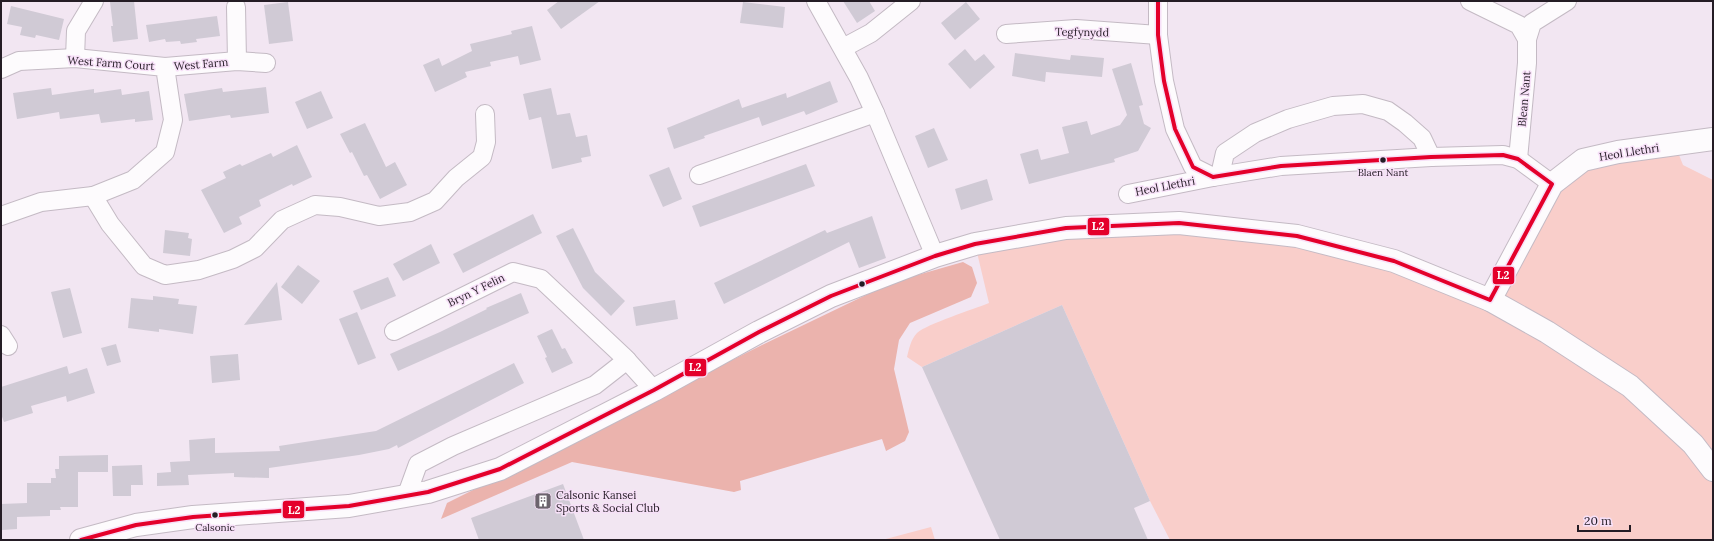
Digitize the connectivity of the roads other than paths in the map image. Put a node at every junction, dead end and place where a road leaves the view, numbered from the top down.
1 (94, 1) edge
2 (816, 1) edge
3 (911, 1) edge
4 (1158, 1) edge
5 (1470, 1) edge
6 (1567, 1) edge
7 (236, 7) dead end
8 (1006, 34) dead end
9 (1158, 35) junction
10 (1527, 39) junction
11 (843, 48) junction
12 (75, 58) junction
13 (237, 60) junction
14 (266, 63) dead end
15 (165, 67) junction
16 (1, 69) edge
17 (875, 113) junction
18 (485, 114) dead end
19 (1713, 140) edge
20 (1431, 157) junction
21 (1518, 160) junction
22 (699, 175) dead end
23 (1216, 176) junction
24 (1552, 184) junction
25 (1128, 194) dead end
26 (93, 196) junction
27 (1, 216) edge
28 (935, 256) junction
29 (1490, 300) junction
30 (394, 331) dead end
31 (627, 360) junction
32 (654, 390) junction
33 (1713, 470) edge
34 (406, 497) junction
35 (81, 540) edge

1 - 12 street
2 - 11 street
3 - 11 street
4 - 9 street
5 - 10 street
6 - 10 street, Blean Nant
7 - 13 street, West Farm
8 - 9 street, Tegfynydd
9 - 23 street
10 - 21 street, Blean Nant
11 - 17 street
12 - 15 street, West Farm Court
12 - 16 street, West Farm Court
13 - 14 street, West Farm
13 - 15 street, West Farm
15 - 26 street, West Farm Court
17 - 22 street
17 - 28 street
18 - 26 street
19 - 24 main road, Heol Llethri
20 - 21 street, Heol Llethri
20 - 23 street, Heol Llethri
20 - 23 street
21 - 24 street, Heol Llethri
23 - 25 street, Heol Llethri
24 - 29 main road, Heol Llethri
26 - 27 street
28 - 29 main road
28 - 32 main road
29 - 33 main road
30 - 31 street, Bryn Y Felin
31 - 32 street, Bryn Y Felin
31 - 34 street
32 - 34 main road
34 - 35 main road

